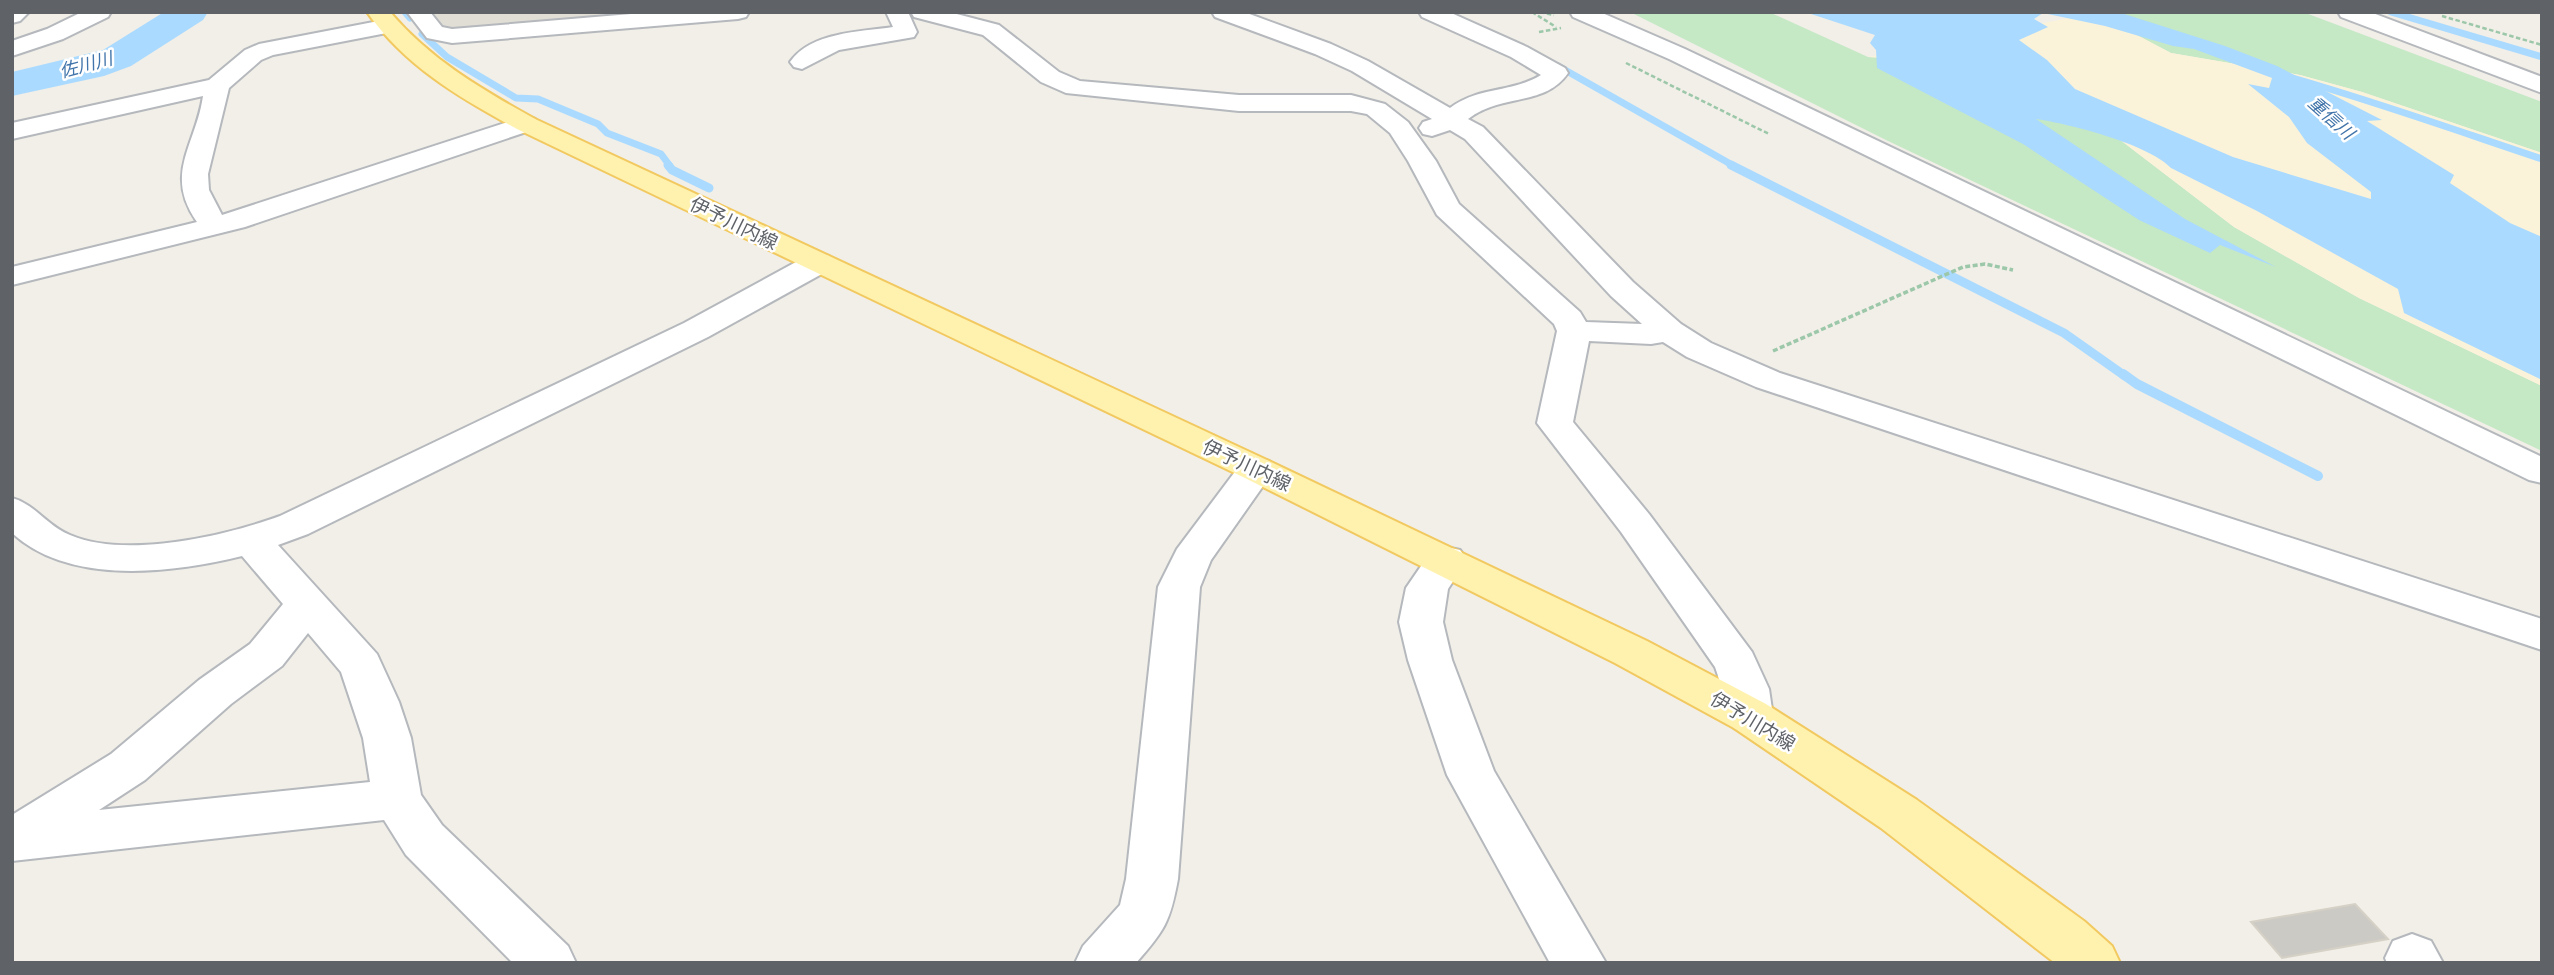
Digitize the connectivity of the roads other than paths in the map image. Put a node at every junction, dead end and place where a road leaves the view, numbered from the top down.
1 (18, 12) edge
2 (100, 12) edge
3 (738, 12) edge
4 (897, 12) edge
5 (922, 12) edge
6 (1223, 12) edge
7 (1430, 12) edge
8 (2349, 12) edge
9 (12, 16) edge
10 (395, 17) edge
11 (1574, 23) edge
12 (12, 49) edge
13 (802, 62) dead end
14 (217, 86) junction
15 (2542, 86) edge
16 (1452, 119) junction
17 (526, 124) junction
18 (1399, 128) junction
19 (12, 131) edge
20 (215, 226) junction
21 (818, 264) junction
22 (12, 276) edge
23 (1574, 331) junction
24 (1669, 331) junction
25 (1256, 468) junction
26 (2542, 472) edge
27 (12, 510) edge
28 (253, 541) junction
29 (1446, 560) junction
30 (306, 603) junction
31 (2542, 635) edge
32 (1749, 716) junction
33 (397, 799) junction
34 (13, 840) edge
35 (549, 963) edge
36 (1102, 963) edge
37 (1578, 963) edge
38 (2093, 963) edge

1 - 9 street
2 - 12 street
3 - 10 street
4 - 13 street
5 - 18 street
6 - 16 street
7 - 16 street
8 - 15 street
10 - 14 street
10 - 17 main road, 伊予川内線
11 - 26 street
14 - 19 street
14 - 20 street
16 - 18 street
16 - 24 street
17 - 20 street
17 - 21 main road, 伊予川内線
18 - 23 street
20 - 22 street
21 - 25 main road, 伊予川内線
21 - 28 street
23 - 24 street
23 - 32 street
24 - 31 street
25 - 29 main road, 伊予川内線
25 - 36 street
27 - 28 street
28 - 30 street
29 - 32 main road, 伊予川内線
29 - 37 street
30 - 33 street
30 - 34 street
32 - 38 main road, 伊予川内線
33 - 34 street
33 - 35 street

